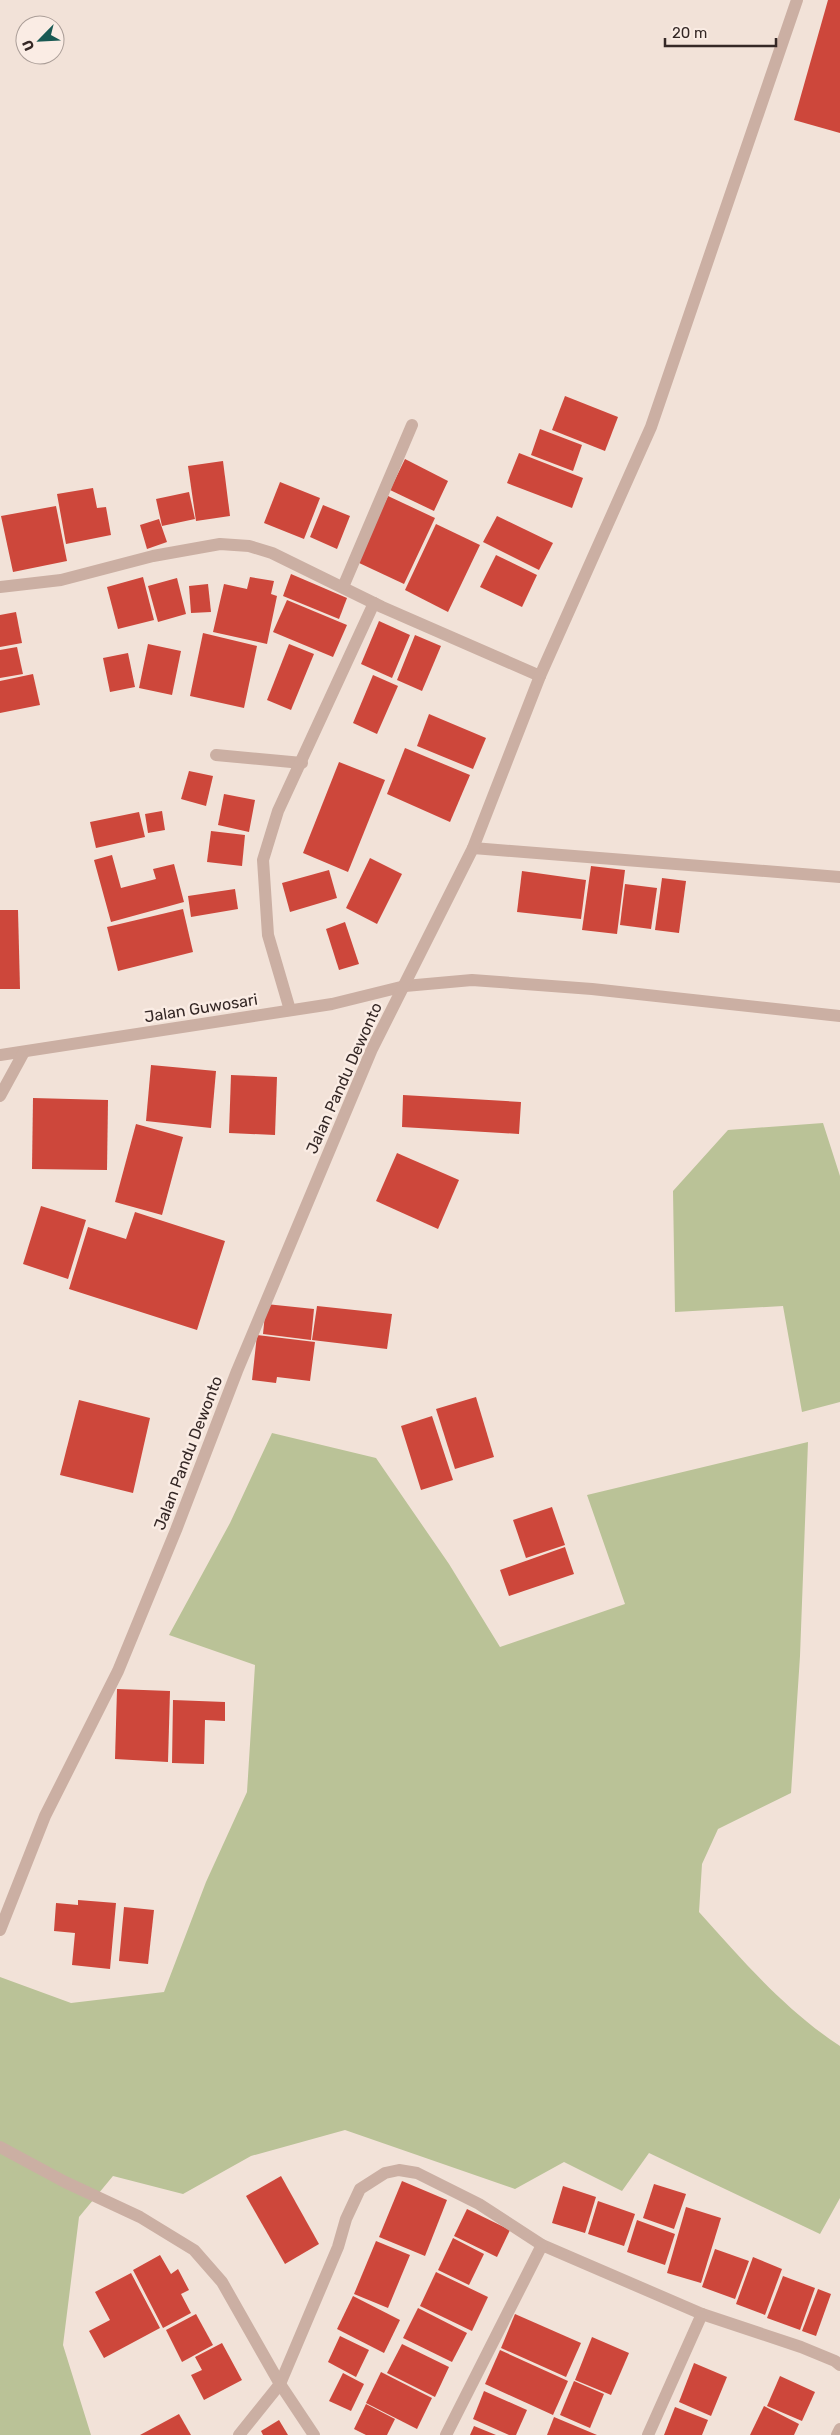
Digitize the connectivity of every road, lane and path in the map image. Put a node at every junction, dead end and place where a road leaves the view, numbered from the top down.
1 (797, 0) edge
2 (412, 426) dead end
3 (0, 587) edge
4 (343, 587) junction
5 (374, 603) junction
6 (540, 676) junction
7 (216, 755) dead end
8 (302, 763) junction
9 (473, 848) junction
10 (840, 877) edge
11 (405, 986) junction
12 (290, 1010) junction
13 (840, 1016) edge
14 (24, 1052) junction
15 (0, 1055) edge
16 (0, 1096) edge
17 (0, 1930) edge
18 (0, 2147) edge
19 (542, 2245) junction
20 (702, 2314) junction
21 (840, 2365) edge
22 (280, 2384) junction
23 (840, 2430) edge
24 (239, 2435) edge
25 (314, 2435) edge
26 (446, 2435) edge
27 (648, 2435) edge
28 (837, 2435) edge

1 - 6 street, Jalan Pandu Dewonto
2 - 4 street
3 - 4 street
4 - 5 street
5 - 6 street
5 - 8 street
6 - 9 street, Jalan Pandu Dewonto
7 - 8 street
8 - 12 street
9 - 10 street
9 - 11 street, Jalan Pandu Dewonto
11 - 12 street, Jalan Guwosari
11 - 13 street, Jalan Guwosari
11 - 17 street, Jalan Pandu Dewonto
12 - 14 street, Jalan Guwosari
14 - 15 street, Jalan Guwosari
14 - 16 street
18 - 22 street
19 - 20 street
19 - 22 street
19 - 26 street
20 - 21 street
20 - 27 street
22 - 24 street
22 - 25 street
23 - 28 street

